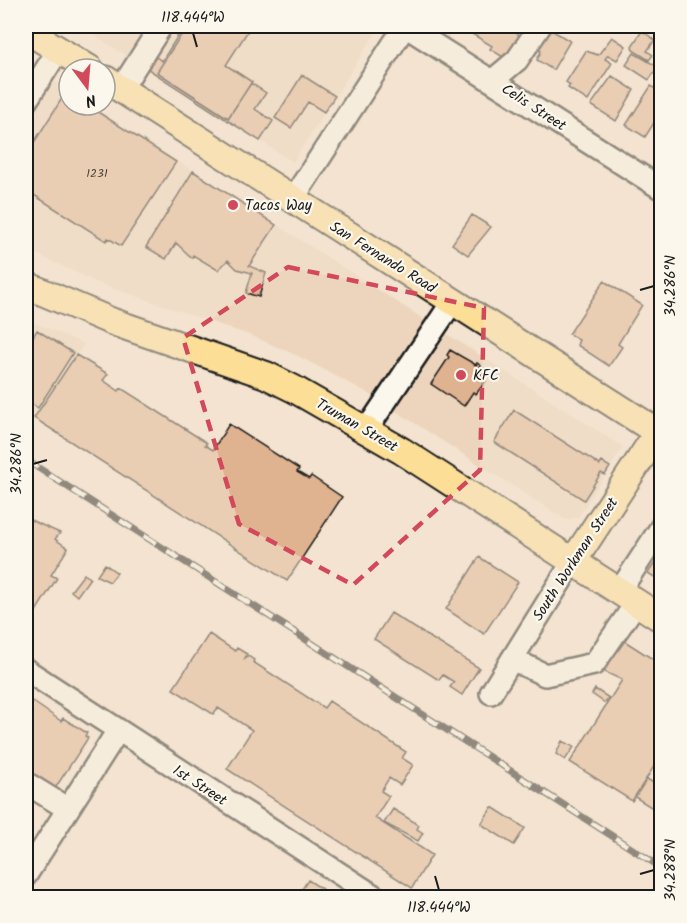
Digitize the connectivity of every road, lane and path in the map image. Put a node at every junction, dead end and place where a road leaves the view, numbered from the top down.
1 (162, 26) edge
2 (405, 26) edge
3 (540, 26) edge
4 (26, 30) edge
5 (59, 49) junction
6 (71, 57) edge
7 (117, 79) edge
8 (492, 81) junction
9 (117, 87) edge
10 (26, 101) edge
11 (662, 189) edge
12 (293, 199) junction
13 (26, 285) edge
14 (453, 301) junction
15 (367, 429) junction
16 (660, 431) edge
17 (662, 526) edge
18 (572, 563) junction
19 (627, 598) junction
20 (662, 619) edge
21 (512, 659) junction
22 (26, 670) edge
23 (491, 693) dead end
24 (117, 732) junction
25 (26, 783) edge
26 (68, 809) junction
27 (26, 875) edge
28 (377, 897) edge

1 - 7 street
2 - 8 street, Celis Street
2 - 12 street
3 - 8 street
4 - 5 main road
5 - 6 main road
5 - 10 street
8 - 11 street, Celis Street
9 - 12 main road, San Fernando Road
12 - 14 main road, San Fernando Road
13 - 15 main road, Truman Street
14 - 15 street
14 - 16 main road, San Fernando Road
15 - 18 main road, Truman Street
16 - 18 main road, South Workman Street
17 - 19 street
18 - 19 main road, Truman Street
18 - 21 street, South Workman Street
19 - 20 main road, Truman Street
19 - 21 street
21 - 23 street, South Workman Street
22 - 24 street, 1st Street
24 - 26 street
24 - 28 street, 1st Street
25 - 26 street
26 - 27 street

